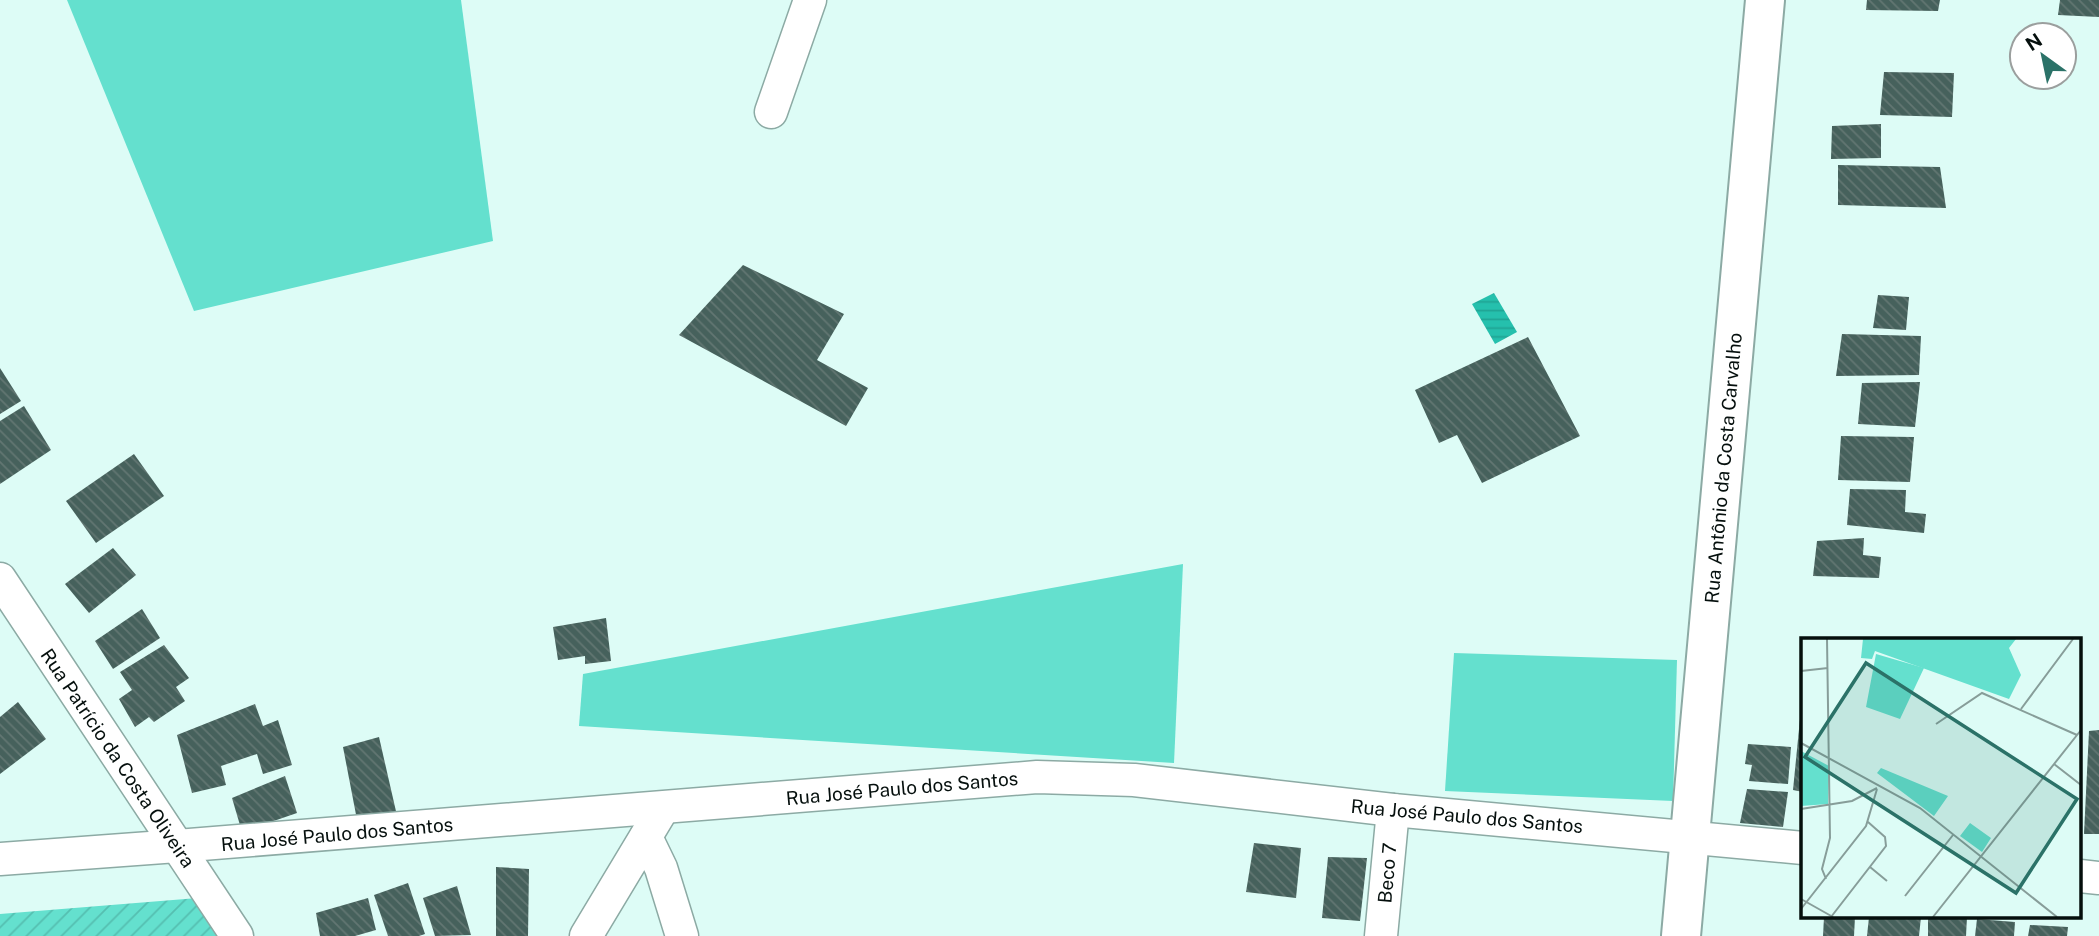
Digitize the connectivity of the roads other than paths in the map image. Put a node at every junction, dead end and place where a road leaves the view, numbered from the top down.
1 (810, 0) edge
2 (1765, 0) edge
3 (771, 112) dead end
4 (0, 579) edge
5 (663, 808) junction
6 (1392, 810) junction
7 (646, 837) junction
8 (1691, 837) junction
9 (177, 846) junction
10 (1801, 848) edge
11 (0, 859) edge
12 (237, 936) edge
13 (586, 936) edge
14 (682, 936) edge
15 (1381, 936) edge
16 (1681, 936) edge

1 - 3 street
2 - 8 street, Rua Antônio da Costa Carvalho
4 - 9 street, Rua Patrício da Costa Oliveira
5 - 6 street, Rua José Paulo dos Santos
5 - 7 street
5 - 9 street, Rua José Paulo dos Santos
6 - 8 street, Rua José Paulo dos Santos
6 - 15 street, Beco 7
7 - 13 street
7 - 14 street
8 - 10 street, Rua José Paulo dos Santos
8 - 16 street, Rua Antônio da Costa Carvalho
9 - 11 street, Rua José Paulo dos Santos
9 - 12 street, Rua Patrício da Costa Oliveira

